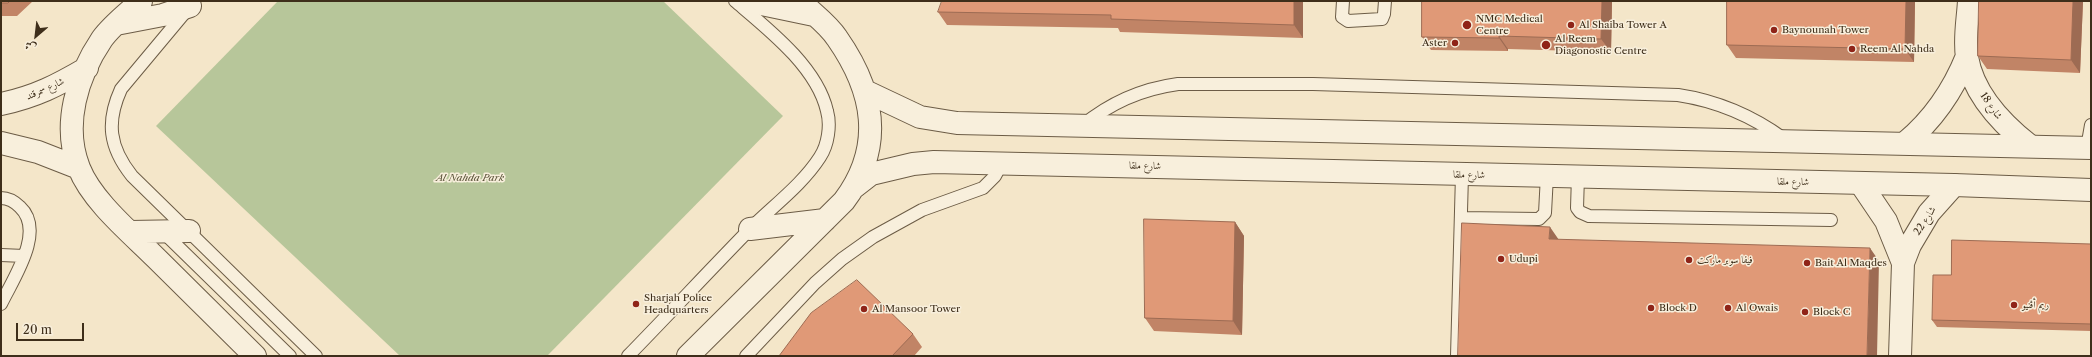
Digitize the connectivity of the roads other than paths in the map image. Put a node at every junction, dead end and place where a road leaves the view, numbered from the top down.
1 (141, 1) edge
2 (735, 1) edge
3 (747, 1) edge
4 (1343, 1) edge
5 (1385, 1) edge
6 (1969, 1) edge
7 (193, 4) edge
8 (808, 8) edge
9 (116, 24) junction
10 (1967, 56) junction
11 (87, 68) junction
12 (865, 91) junction
13 (1, 104) edge
14 (2091, 125) edge
15 (1082, 126) junction
16 (1785, 140) junction
17 (1, 143) edge
18 (1905, 143) junction
19 (2030, 146) junction
20 (2089, 148) edge
21 (1002, 163) junction
22 (79, 168) junction
23 (1462, 175) junction
24 (1547, 175) junction
25 (1578, 176) junction
26 (1861, 184) junction
27 (1954, 185) junction
28 (853, 188) junction
29 (2091, 190) edge
30 (1, 198) edge
31 (1461, 218) junction
32 (825, 220) junction
33 (1831, 220) dead end
34 (750, 229) junction
35 (163, 231) junction
36 (189, 231) junction
37 (130, 232) junction
38 (1, 256) edge
39 (24, 256) junction
40 (1903, 263) junction
41 (1, 304) edge
42 (254, 355) edge
43 (290, 356) edge
44 (316, 356) edge
45 (628, 356) edge
46 (688, 356) edge
47 (746, 356) edge
48 (1457, 356) edge
49 (1900, 356) edge

1 - 9 street
2 - 34 lane
3 - 8 street
4 - 5 lane
6 - 10 street, شارع 18
7 - 9 street
7 - 36 lane
8 - 12 street
9 - 11 street
10 - 18 street, شارع 18
10 - 19 street, شارع 18
11 - 13 street, شارع سمرقند
11 - 22 street
12 - 15 street
12 - 28 street
14 - 20 lane
15 - 16 street
15 - 16 lane
16 - 18 street
17 - 22 street
18 - 19 street
19 - 20 street
21 - 23 street, شارع ملقا
21 - 28 street, شارع ملقا
21 - 47 lane
22 - 37 street
23 - 24 street, شارع ملقا
23 - 31 lane
24 - 25 street, شارع ملقا
24 - 31 lane
25 - 26 street, شارع ملقا
25 - 33 lane
26 - 27 street, شارع ملقا
26 - 40 street, شارع 22
27 - 29 street, شارع ملقا
27 - 40 street, شارع 22
28 - 32 street
30 - 39 lane
31 - 48 lane
32 - 34 street
32 - 46 street
34 - 45 lane
35 - 36 street
35 - 37 street
35 - 43 lane
36 - 44 lane
37 - 42 street
38 - 39 lane
39 - 41 lane
40 - 49 street, شارع 22

